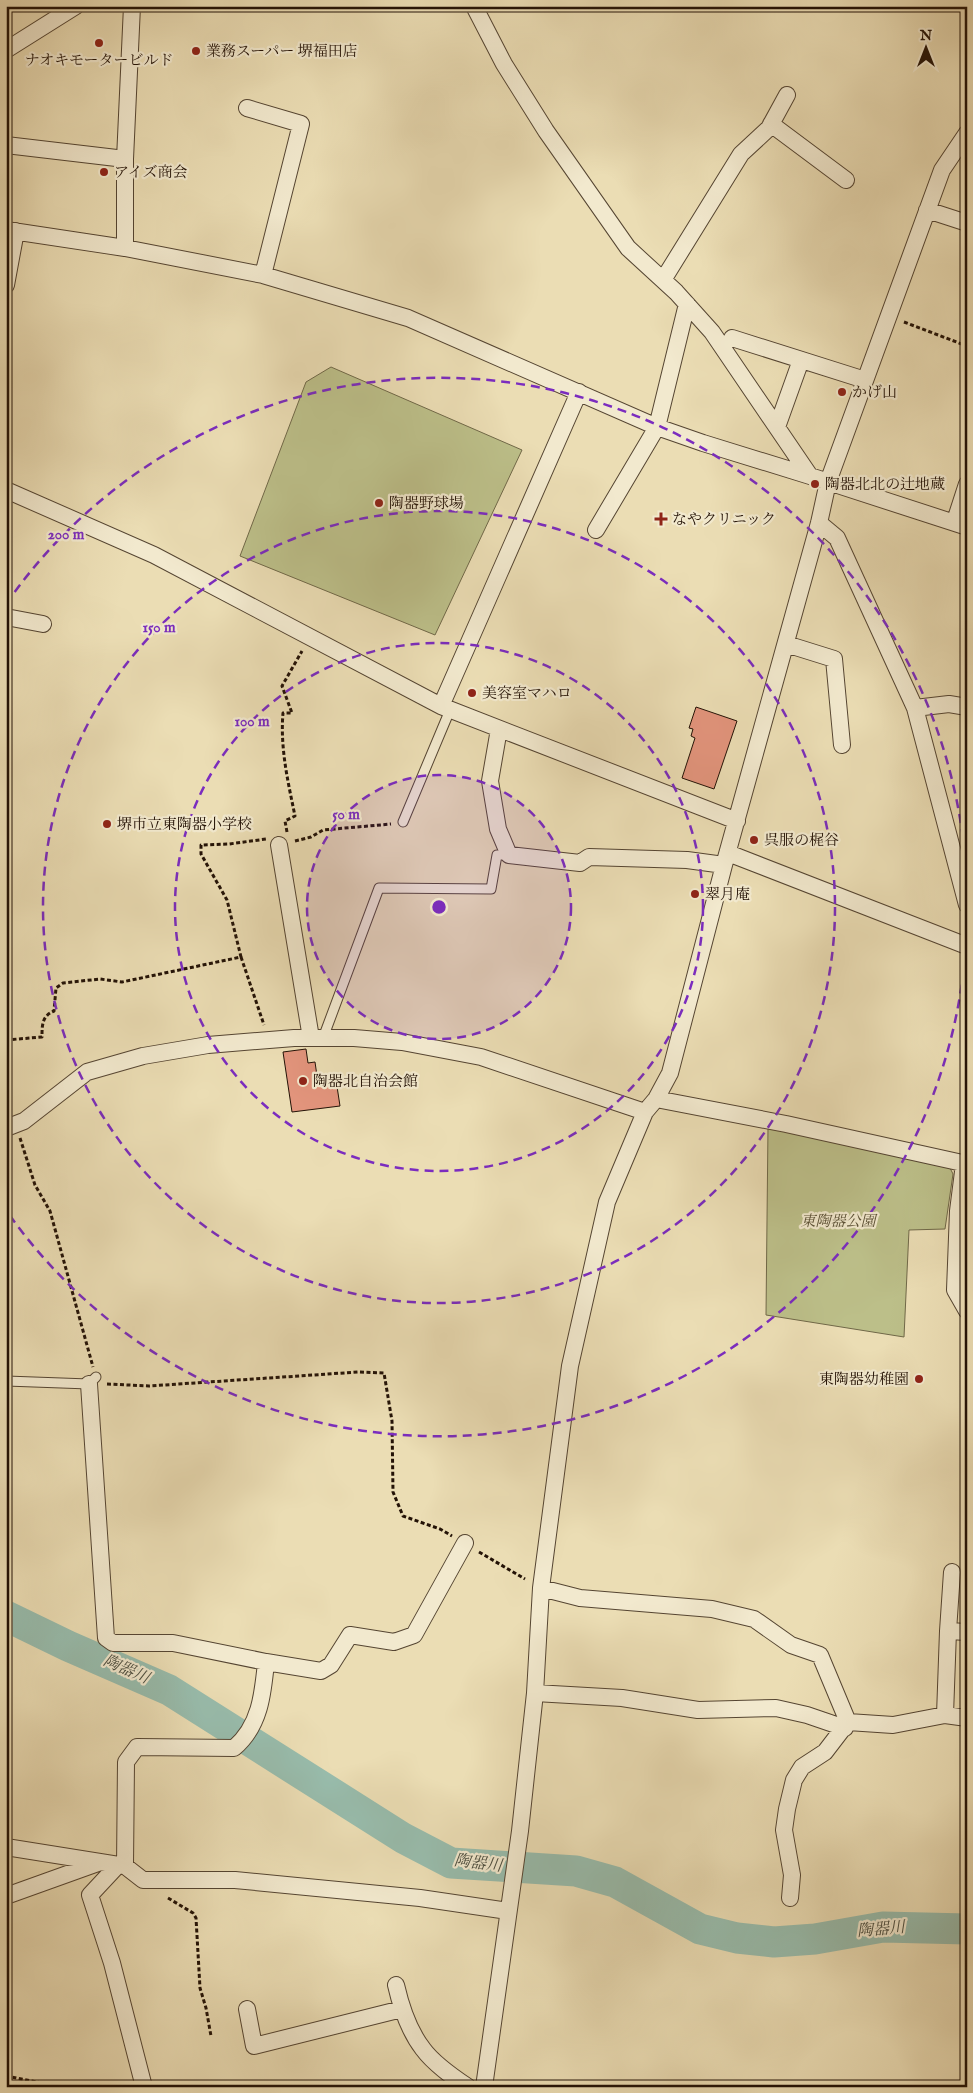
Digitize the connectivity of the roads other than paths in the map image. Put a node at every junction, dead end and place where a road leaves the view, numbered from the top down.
1 (76, 6) edge
2 (132, 6) edge
3 (474, 6) edge
4 (6, 50) edge
5 (787, 95) dead end
6 (247, 108) dead end
7 (771, 124) junction
8 (967, 133) edge
9 (6, 145) edge
10 (125, 159) junction
11 (846, 180) dead end
12 (927, 210) junction
13 (967, 224) edge
14 (11, 230) edge
15 (125, 248) junction
16 (263, 275) junction
17 (663, 280) junction
18 (6, 285) edge
19 (687, 304) junction
20 (732, 338) dead end
21 (800, 360) junction
22 (865, 380) junction
23 (578, 392) junction
24 (657, 427) junction
25 (776, 427) junction
26 (810, 476) junction
27 (828, 482) junction
28 (967, 484) edge
29 (6, 490) edge
30 (819, 523) junction
31 (961, 524) edge
32 (596, 530) dead end
33 (6, 617) edge
34 (43, 624) dead end
35 (786, 644) junction
36 (967, 707) edge
37 (446, 708) junction
38 (914, 708) junction
39 (499, 729) junction
40 (842, 745) dead end
41 (738, 821) junction
42 (403, 822) road end
43 (278, 839) road end
44 (509, 856) junction
45 (726, 859) junction
46 (967, 905) edge
47 (967, 946) edge
48 (317, 1038) junction
49 (656, 1099) junction
50 (644, 1112) junction
51 (11, 1126) edge
52 (965, 1164) edge
53 (961, 1269) edge
54 (967, 1311) edge
55 (92, 1380) joint
56 (6, 1381) edge
57 (466, 1543) road end
58 (952, 1572) dead end
59 (541, 1588) junction
60 (948, 1631) junction
61 (967, 1632) edge
62 (266, 1662) junction
63 (535, 1694) junction
64 (945, 1715) junction
65 (967, 1718) edge
66 (846, 1725) junction
67 (6, 1847) edge
68 (99, 1862) junction
69 (121, 1866) junction
70 (6, 1896) edge
71 (790, 1898) dead end
72 (508, 1911) junction
73 (396, 1984) dead end
74 (402, 2009) junction
75 (247, 2010) dead end
76 (144, 2087) edge
77 (468, 2087) edge
78 (484, 2087) edge

1 - 4 street
2 - 10 street
3 - 17 street
5 - 7 street
6 - 16 street
7 - 11 street
7 - 17 street
8 - 12 street
9 - 10 street
10 - 15 street
12 - 13 street
12 - 22 street
14 - 15 street
14 - 18 street
15 - 16 street
16 - 23 street
17 - 19 street
19 - 24 street
19 - 25 street
20 - 21 street
21 - 22 street
21 - 25 street
22 - 27 street
23 - 24 street
23 - 37 street
24 - 26 street
24 - 32 street
25 - 26 street
26 - 27 street
27 - 30 street
27 - 31 street
28 - 31 street
29 - 37 street
30 - 35 street
30 - 38 street
33 - 34 street
35 - 40 street
35 - 41 street
36 - 38 street
37 - 39 street
37 - 42 lane
38 - 46 street
39 - 41 street
39 - 44 street
41 - 45 street
43 - 48 street
44 - 45 street
44 - 48 lane
45 - 47 street
45 - 49 street
48 - 50 street
48 - 51 street
49 - 50 street
49 - 52 street
50 - 59 street
52 - 53 street
53 - 54 street
55 - 56 lane
55 - 62 street
57 - 62 street
58 - 60 street
59 - 63 street
59 - 66 street
60 - 61 street
60 - 64 street
62 - 69 street
63 - 66 street
63 - 72 street
64 - 65 street
64 - 66 street
66 - 71 street
67 - 68 street
68 - 69 street
68 - 70 street
69 - 72 street
69 - 76 street
72 - 78 street
73 - 74 street
74 - 75 street
74 - 77 street

